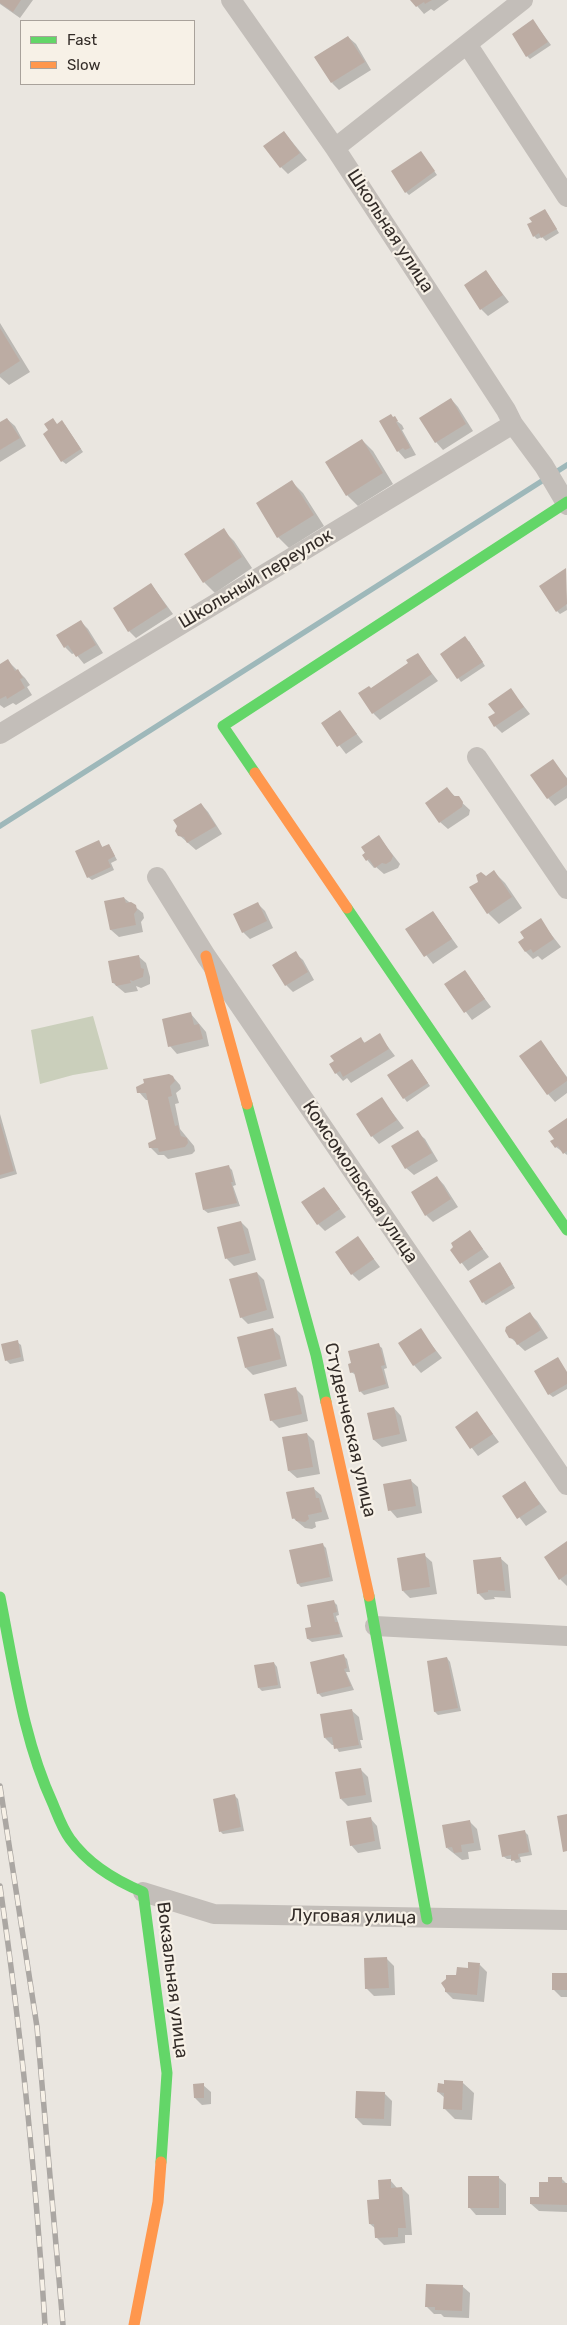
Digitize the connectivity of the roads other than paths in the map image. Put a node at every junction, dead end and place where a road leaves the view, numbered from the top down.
1 (231, 0) edge
2 (523, 0) edge
3 (468, 44) junction
4 (335, 148) junction
5 (567, 198) edge
6 (513, 424) junction
7 (564, 500) edge
8 (0, 734) edge
9 (477, 757) dead end
10 (157, 877) dead end
11 (567, 889) edge
12 (206, 956) junction
13 (567, 1230) edge
14 (567, 1485) edge
15 (0, 1597) edge
16 (375, 1626) junction
17 (567, 1636) edge
18 (143, 1892) junction
19 (427, 1919) junction
20 (567, 1920) edge
21 (134, 2325) edge

1 - 4 street, Школьная улица
2 - 3 street
3 - 4 street
3 - 5 street
4 - 6 street, Школьная улица
6 - 7 street, Школьная улица
6 - 8 street, Школьный переулок
7 - 13 street
9 - 11 street
10 - 12 street, Комсомольская улица
12 - 14 street, Комсомольская улица
12 - 16 street, Студенческая улица
15 - 18 street, Вокзальная улица
16 - 17 street
16 - 19 street, Студенческая улица
18 - 19 street, Луговая улица
18 - 21 street, Вокзальная улица
19 - 20 street, Луговая улица

